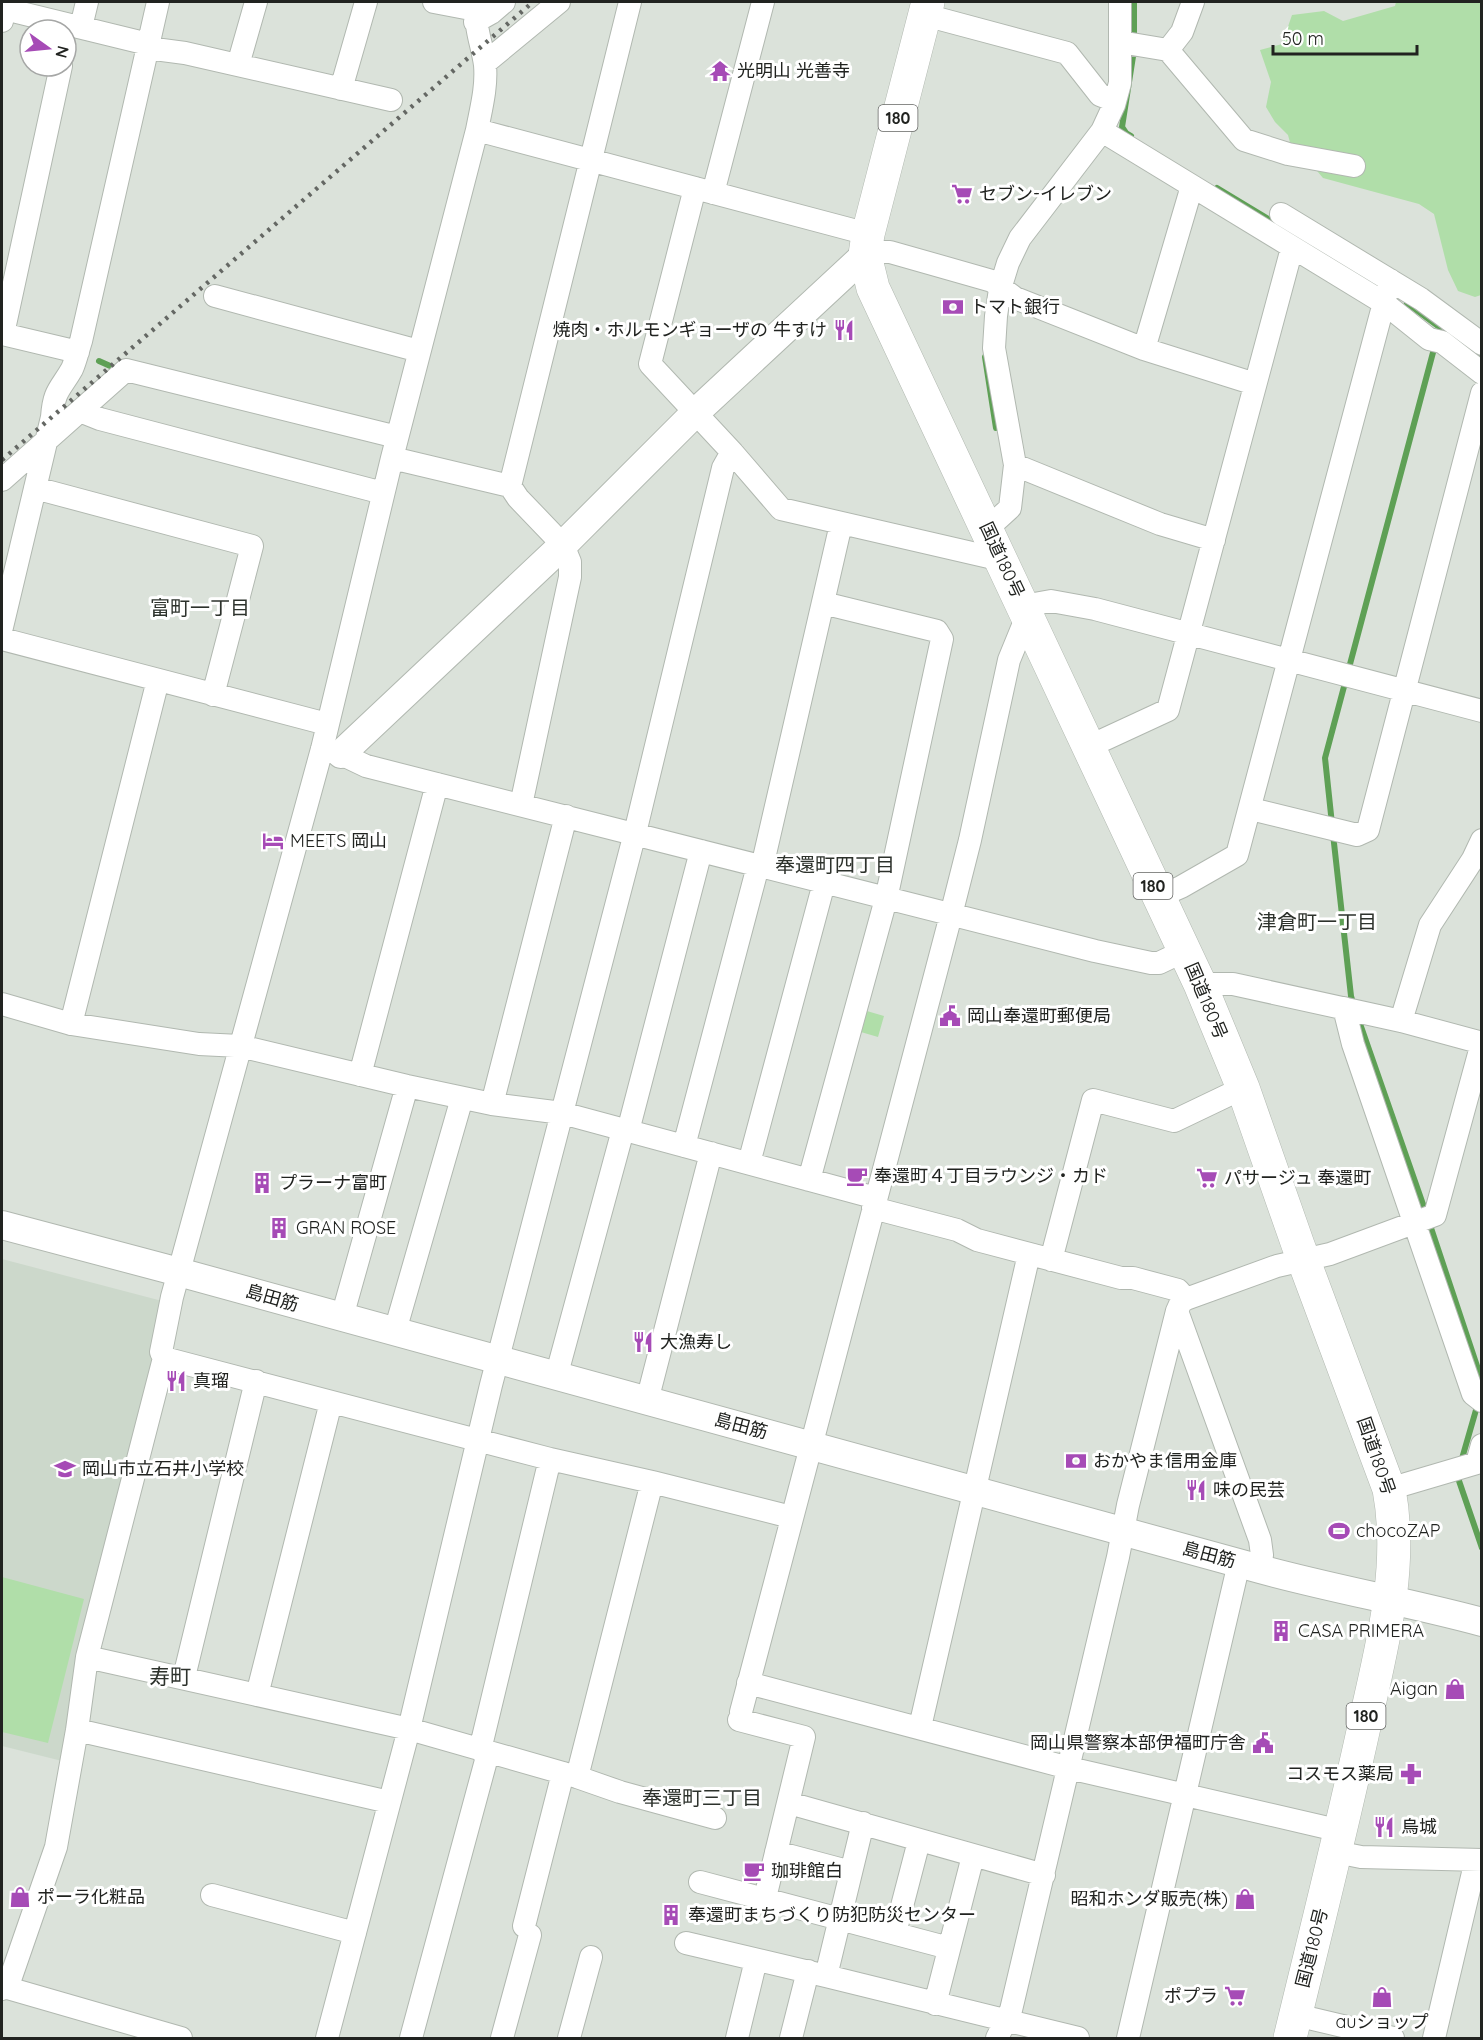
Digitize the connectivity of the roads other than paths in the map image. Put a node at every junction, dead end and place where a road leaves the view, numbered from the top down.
1 (87, 2) edge
2 (158, 2) edge
3 (256, 2) edge
4 (366, 2) edge
5 (434, 2) edge
6 (504, 2) edge
7 (559, 2) edge
8 (630, 2) edge
9 (763, 2) edge
10 (1120, 2) edge
11 (1193, 2) edge
12 (926, 8) edge
13 (10, 11) edge
14 (476, 11) edge
15 (31, 18) edge
16 (78, 20) edge
17 (78, 33) edge
18 (1130, 44) junction
19 (148, 46) junction
20 (1168, 50) junction
21 (485, 63) junction
22 (238, 65) junction
23 (58, 78) edge
24 (340, 89) junction
25 (391, 100) dead end
26 (1111, 112) junction
27 (477, 130) junction
28 (590, 160) junction
29 (1354, 166) dead end
30 (1192, 186) junction
31 (704, 190) junction
32 (1281, 214) dead end
33 (867, 245) junction
34 (1307, 245) junction
35 (1000, 289) junction
36 (1387, 291) junction
37 (215, 296) dead end
38 (2, 334) edge
39 (1482, 344) edge
40 (1144, 349) junction
41 (419, 351) junction
42 (78, 352) junction
43 (1481, 372) edge
44 (1255, 384) junction
45 (1482, 393) edge
46 (80, 411) junction
47 (696, 412) junction
48 (46, 441) junction
49 (395, 447) junction
50 (732, 452) junction
51 (1014, 465) junction
52 (2, 480) edge
53 (510, 486) junction
54 (34, 488) junction
55 (383, 493) junction
56 (841, 524) junction
57 (987, 529) junction
58 (1214, 540) junction
59 (563, 545) junction
60 (1002, 560) junction
61 (823, 603) junction
62 (1025, 611) junction
63 (2, 627) edge
64 (1188, 635) junction
65 (2, 639) edge
66 (1289, 661) junction
67 (158, 680) junction
68 (1403, 691) junction
69 (213, 695) junction
70 (1482, 711) edge
71 (327, 724) junction
72 (1088, 747) junction
73 (331, 751) junction
74 (437, 784) junction
75 (522, 805) junction
76 (1251, 809) junction
77 (566, 816) junction
78 (635, 833) junction
79 (1482, 840) edge
80 (701, 851) junction
81 (760, 867) junction
82 (824, 883) junction
83 (1158, 897) junction
84 (886, 899) junction
85 (951, 915) junction
86 (1184, 951) junction
87 (1200, 984) junction
88 (2, 1004) edge
89 (1352, 1010) junction
90 (1401, 1022) junction
91 (71, 1024) junction
92 (1482, 1043) edge
93 (240, 1046) junction
94 (360, 1075) junction
95 (408, 1086) junction
96 (1243, 1089) junction
97 (462, 1098) junction
98 (492, 1104) junction
99 (562, 1113) junction
100 (626, 1130) junction
101 (684, 1146) junction
102 (711, 1153) junction
103 (749, 1163) junction
104 (809, 1180) junction
105 (874, 1203) junction
106 (1423, 1220) junction
107 (2, 1225) edge
108 (1040, 1257) junction
109 (1304, 1260) junction
110 (178, 1272) junction
111 (1181, 1305) junction
112 (342, 1317) junction
113 (395, 1331) junction
114 (164, 1358) junction
115 (497, 1360) junction
116 (556, 1377) junction
117 (256, 1381) junction
118 (1477, 1397) edge
119 (647, 1401) junction
120 (331, 1402) junction
121 (478, 1440) junction
122 (810, 1445) junction
123 (550, 1459) junction
124 (1472, 1464) edge
125 (652, 1482) junction
126 (1389, 1489) junction
127 (975, 1491) junction
128 (791, 1517) junction
129 (1123, 1532) junction
130 (1250, 1566) junction
131 (1390, 1600) junction
132 (1482, 1622) edge
133 (87, 1657) junction
134 (184, 1677) junction
135 (748, 1683) junction
136 (257, 1695) junction
137 (920, 1727) junction
138 (409, 1729) junction
139 (77, 1730) junction
140 (484, 1751) junction
141 (1069, 1768) junction
142 (570, 1775) junction
143 (1185, 1795) junction
144 (389, 1802) junction
145 (789, 1803) junction
146 (715, 1818) dead end
147 (863, 1823) junction
148 (919, 1841) junction
149 (1339, 1841) junction
150 (776, 1852) junction
151 (973, 1856) junction
152 (1479, 1860) edge
153 (851, 1872) junction
154 (1044, 1875) junction
155 (700, 1882) dead end
156 (212, 1895) dead end
157 (765, 1898) junction
158 (840, 1920) junction
159 (355, 1933) junction
160 (895, 1933) junction
161 (686, 1943) dead end
162 (949, 1948) junction
163 (591, 1957) dead end
164 (756, 1960) junction
165 (817, 1974) junction
166 (3, 1988) edge
167 (935, 2004) junction
168 (1293, 2027) edge
169 (1001, 2030) edge
170 (152, 2035) edge
171 (798, 2037) edge
172 (181, 2038) edge
173 (327, 2038) edge
174 (411, 2038) edge
175 (502, 2038) edge
176 (569, 2038) edge
177 (737, 2038) edge
178 (1072, 2038) edge
179 (1128, 2038) edge
180 (1393, 2038) edge
181 (1434, 2038) edge

1 - 16 street
2 - 19 street
3 - 22 street
4 - 24 street
5 - 14 street
6 - 14 street
7 - 21 street
8 - 28 street
9 - 31 street
10 - 18 street
11 - 20 street
12 - 26 street
12 - 33 highway, 国道180号 / 180
13 - 15 street
14 - 21 street
17 - 19 street
18 - 20 street
18 - 26 street
19 - 22 street
19 - 42 street
20 - 29 street
21 - 27 street
22 - 24 street
23 - 38 street
24 - 25 street
26 - 30 street
26 - 35 street
27 - 28 street
27 - 41 street
28 - 31 street
28 - 53 street
30 - 34 street
30 - 40 street
31 - 33 street
31 - 47 street
32 - 34 street
33 - 35 street
33 - 47 street
33 - 57 highway, 国道180号 / 180
34 - 36 street
34 - 44 street
35 - 40 street
35 - 51 street
36 - 39 street
36 - 43 street
36 - 66 street
37 - 41 street
38 - 42 street
40 - 44 street
41 - 49 street
42 - 48 street
44 - 58 street
45 - 68 street
46 - 48 street
46 - 49 street
46 - 55 street
47 - 50 street
47 - 59 street
48 - 52 street
48 - 54 street
49 - 53 street
49 - 55 street
50 - 56 street
50 - 78 street
51 - 57 street
51 - 58 street
53 - 59 street
54 - 63 street
54 - 69 street
55 - 71 street
56 - 60 street
56 - 61 street
57 - 60 highway, 国道180号 / 180
58 - 64 street
59 - 73 street
59 - 75 street
60 - 62 highway, 国道180号 / 180
61 - 81 street
61 - 84 street
62 - 64 street
62 - 72 highway, 国道180号 / 180
62 - 85 street
64 - 66 street
64 - 72 street
65 - 67 street
66 - 68 street
66 - 76 street
67 - 69 street
67 - 91 street
68 - 70 street
68 - 76 street
69 - 71 street
71 - 73 street
72 - 83 highway, 国道180号 / 180
73 - 74 street
73 - 93 street
74 - 75 street
74 - 94 street
75 - 77 street
76 - 83 street
77 - 78 street
77 - 98 street
78 - 80 street
78 - 99 street
79 - 90 street
80 - 81 street
80 - 100 street
81 - 82 street
81 - 101 street
82 - 84 street
82 - 103 street
83 - 86 highway, 国道180号 / 180
84 - 85 street
84 - 104 street
85 - 86 street
85 - 105 street
86 - 87 highway, 国道180号 / 180
87 - 89 street
87 - 96 highway, 国道180号 / 180
88 - 91 street
89 - 90 street
89 - 106 street
90 - 92 street
91 - 93 street
92 - 106 street
93 - 94 street
93 - 110 street
94 - 95 street
95 - 97 street
95 - 112 street
96 - 108 street
96 - 109 highway, 国道180号 / 180
97 - 98 street
97 - 113 street
98 - 99 street
99 - 100 street
99 - 115 street
100 - 101 street
100 - 116 street
101 - 102 street
102 - 103 street
102 - 119 street
103 - 104 street
104 - 105 street
105 - 108 street
105 - 122 street
106 - 109 street
106 - 118 street
107 - 110 street, 島田筋
108 - 111 street
108 - 127 street
109 - 111 street
109 - 126 highway, 国道180号 / 180
110 - 112 street, 島田筋
110 - 114 street
111 - 129 street
111 - 130 street
112 - 113 street, 島田筋
113 - 115 street, 島田筋
114 - 117 street
114 - 133 street
115 - 116 street, 島田筋
115 - 121 street
116 - 119 street, 島田筋
117 - 120 street
117 - 134 street
119 - 122 street, 島田筋
120 - 121 street
120 - 136 street
121 - 123 street
121 - 138 street
122 - 127 street, 島田筋
122 - 128 street
123 - 125 street
123 - 140 street
124 - 126 street
125 - 128 street
125 - 142 street
126 - 131 highway, 国道180号 / 180
127 - 129 street, 島田筋
127 - 137 street
128 - 135 street
129 - 130 street, 島田筋
129 - 141 street
130 - 131 street, 島田筋
130 - 143 street
131 - 132 street, 島田筋
131 - 149 highway, 国道180号 / 180
133 - 134 street
133 - 139 street
134 - 136 street
135 - 137 street
135 - 145 street
136 - 138 street
137 - 141 street
138 - 140 street
138 - 144 street
139 - 144 street
139 - 166 street
140 - 142 street
140 - 174 street
141 - 143 street
141 - 154 street
142 - 146 street
142 - 175 street
143 - 149 street
143 - 179 street
144 - 159 street
145 - 147 street
145 - 150 street
147 - 148 street
147 - 153 street
148 - 151 street
148 - 160 street
149 - 152 street
149 - 168 highway, 国道180号 / 180
150 - 153 street
150 - 157 street
151 - 154 street
151 - 162 street
152 - 181 street
153 - 158 street
154 - 169 street
155 - 157 street
156 - 159 street
157 - 158 street
158 - 160 street
158 - 165 street
159 - 173 street
160 - 162 street
161 - 164 street
162 - 167 street
163 - 176 street
164 - 165 street
164 - 177 street
165 - 167 street
165 - 171 street
166 - 170 street
167 - 169 street
168 - 180 street
169 - 178 street
170 - 172 street

